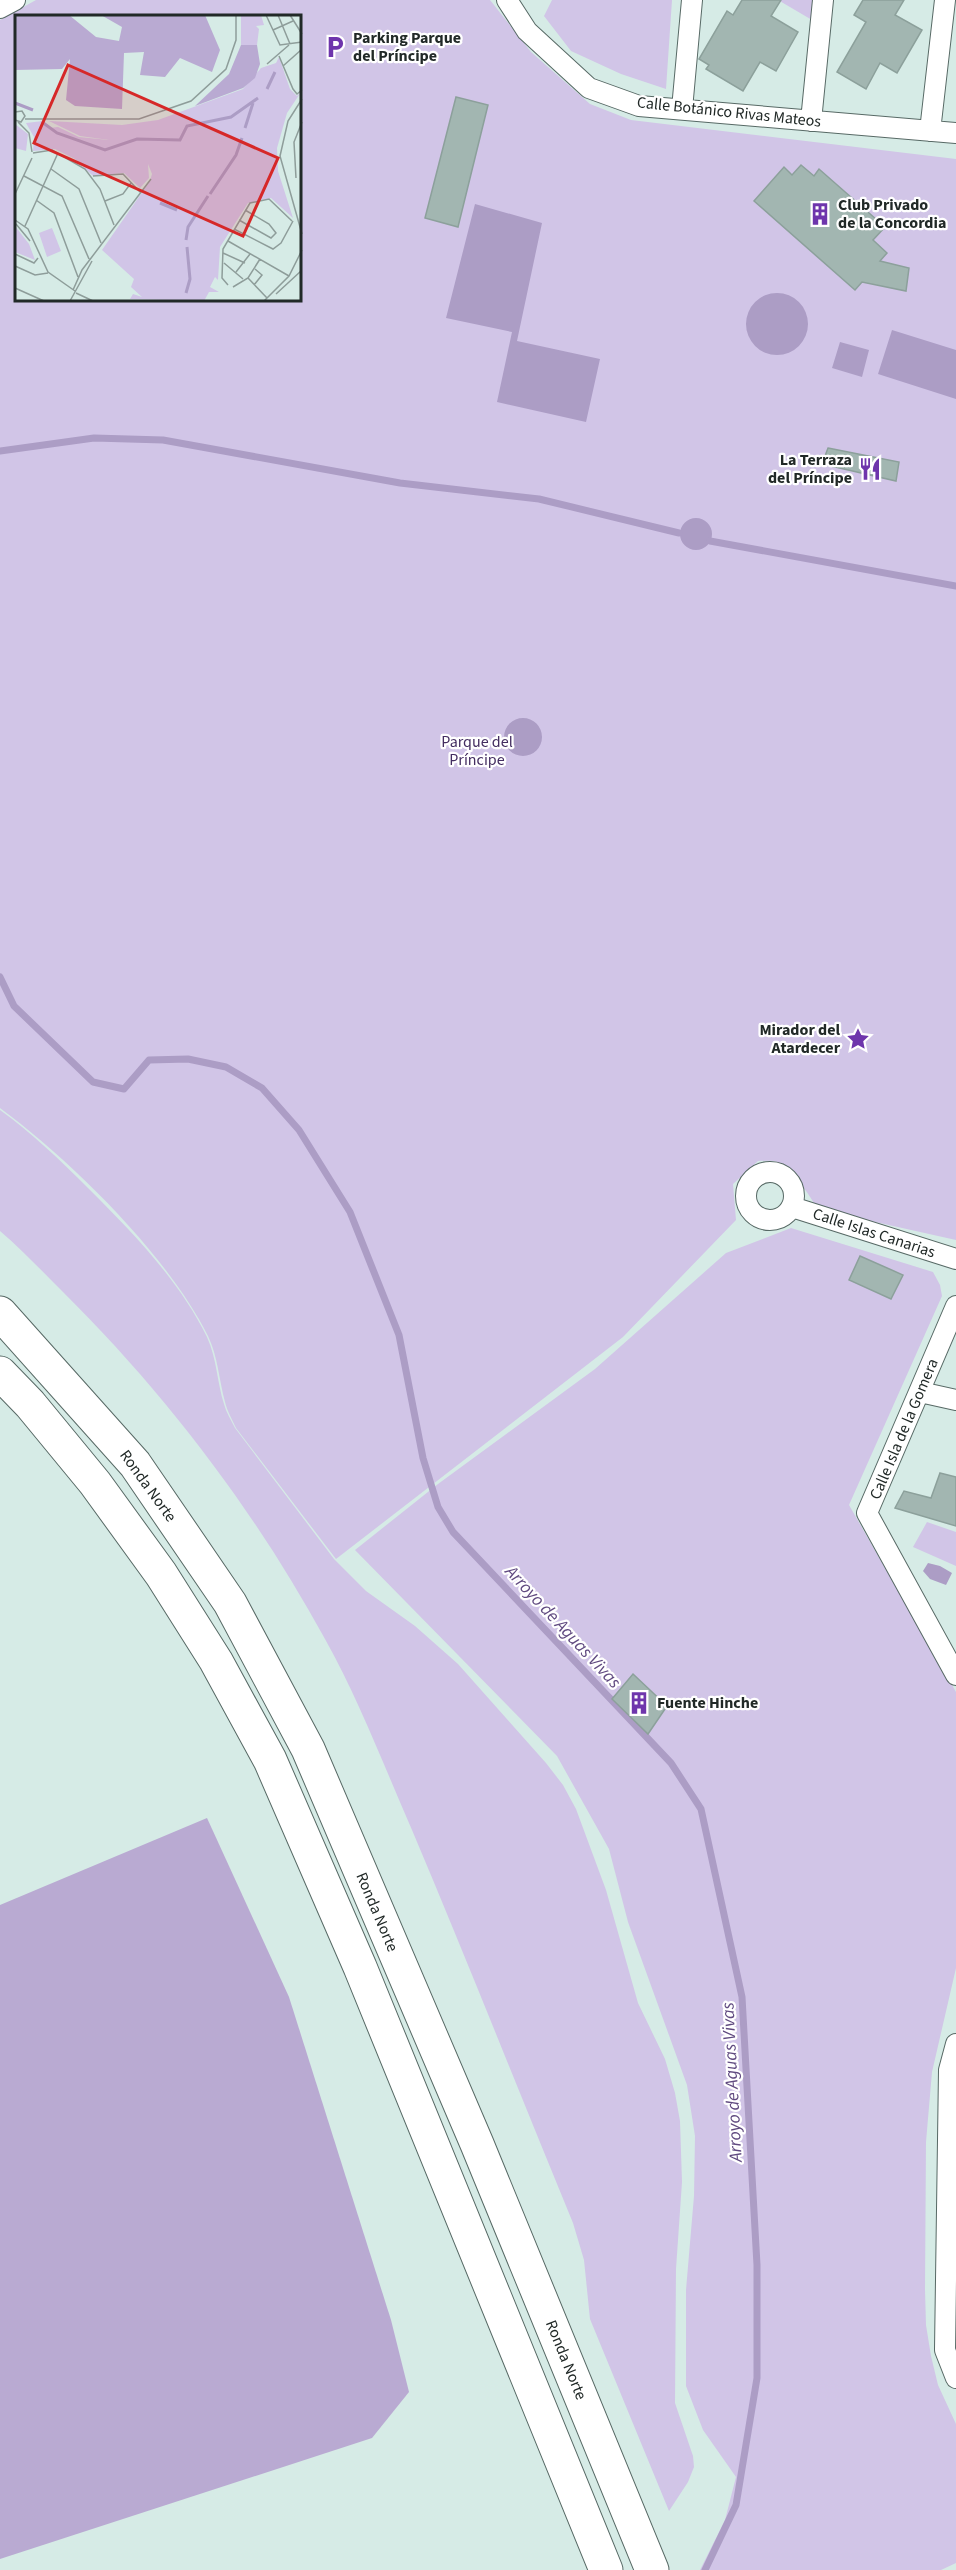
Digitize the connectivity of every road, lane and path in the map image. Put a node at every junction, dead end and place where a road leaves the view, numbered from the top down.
1 (15, 0) edge
2 (507, 0) edge
3 (692, 0) edge
4 (823, 0) edge
5 (945, 0) edge
6 (0, 8) edge
7 (682, 109) junction
8 (811, 121) junction
9 (930, 131) junction
10 (956, 133) edge
11 (792, 1207) dead end
12 (956, 1259) edge
13 (956, 1306) edge
14 (0, 1313) edge
15 (0, 1373) edge
16 (920, 1392) junction
17 (956, 1400) edge
18 (956, 1675) edge
19 (956, 2044) edge
20 (951, 2276) edge
21 (956, 2378) edge
22 (606, 2570) edge
23 (652, 2570) edge

1 - 6 street
2 - 7 street, Calle Botánico Rivas Mateos
3 - 7 street
4 - 8 street
5 - 9 street
7 - 8 street, Calle Botánico Rivas Mateos
8 - 9 street, Calle Botánico Rivas Mateos
9 - 10 street, Calle Botánico Rivas Mateos
11 - 12 street, Calle Islas Canarias
13 - 16 street, Calle Isla de la Gomera
14 - 23 highway, Ronda Norte
15 - 22 highway
16 - 17 street
16 - 18 street, Calle Isla de la Gomera
19 - 20 street
20 - 21 street

